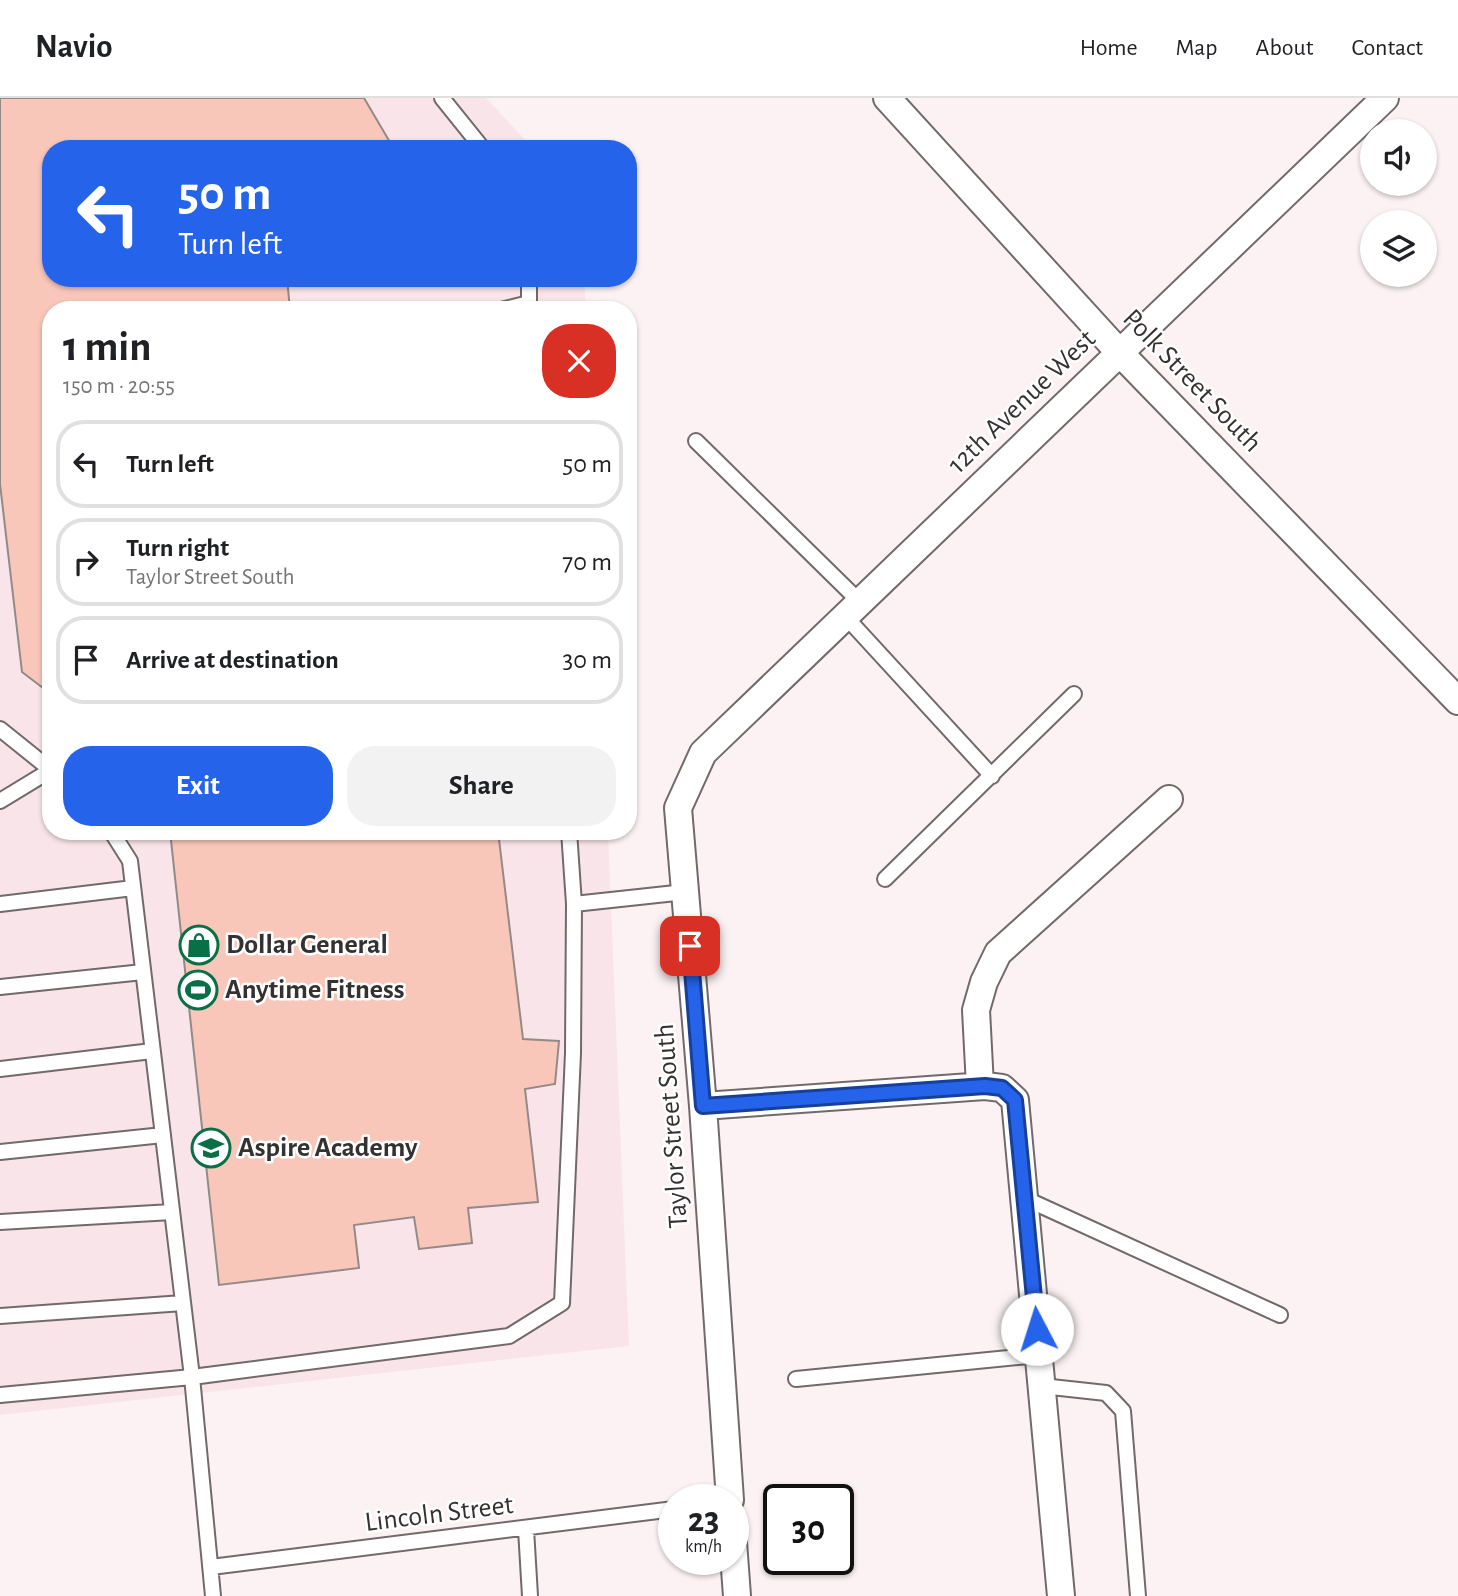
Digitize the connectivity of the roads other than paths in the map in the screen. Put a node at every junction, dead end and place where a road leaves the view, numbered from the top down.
1 (442, 98) edge
2 (887, 98) edge
3 (1385, 98) edge
4 (476, 140) edge
5 (1119, 352) junction
6 (696, 441) dead end
7 (853, 609) junction
8 (1074, 694) dead end
9 (1458, 701) edge
10 (0, 729) edge
11 (703, 753) joint
12 (42, 763) edge
13 (42, 775) edge
14 (992, 776) junction
15 (1169, 799) dead end
16 (0, 801) edge
17 (117, 840) edge
18 (570, 840) edge
19 (885, 879) dead end
20 (133, 888) junction
21 (685, 892) junction
22 (0, 904) edge
23 (574, 904) junction
24 (143, 972) junction
25 (0, 987) edge
26 (152, 1051) junction
27 (0, 1069) edge
28 (979, 1086) junction
29 (703, 1106) junction
30 (163, 1135) junction
31 (0, 1152) edge
32 (1024, 1198) junction
33 (172, 1212) junction
34 (0, 1222) edge
35 (183, 1303) junction
36 (1280, 1315) dead end
37 (0, 1316) edge
38 (1039, 1355) junction
39 (192, 1377) junction
40 (796, 1379) dead end
41 (1042, 1386) junction
42 (0, 1395) edge
43 (729, 1484) edge
44 (658, 1511) edge
45 (526, 1529) junction
46 (211, 1567) junction
47 (735, 1575) edge
48 (213, 1596) edge
49 (530, 1596) edge
50 (737, 1596) edge
51 (1061, 1596) edge
52 (1138, 1596) edge

1 - 4 lane
2 - 5 street, Polk Street South
3 - 5 street, 12th Avenue West
5 - 7 street, 12th Avenue West
5 - 9 street, Polk Street South
6 - 7 lane
7 - 11 street, 12th Avenue West
7 - 14 lane
8 - 14 lane
10 - 12 lane
11 - 21 street, Taylor Street South
13 - 16 lane
14 - 19 lane
15 - 28 street
17 - 20 lane
18 - 23 lane
20 - 22 lane
20 - 24 lane
21 - 23 lane
21 - 29 street, Taylor Street South
23 - 39 lane
24 - 25 lane
24 - 26 lane
26 - 27 lane
26 - 30 lane
28 - 29 street
28 - 32 street
29 - 43 street, Taylor Street South
30 - 31 lane
30 - 33 lane
32 - 36 lane
32 - 38 street
33 - 34 lane
33 - 35 lane
35 - 37 lane
35 - 39 lane
38 - 40 lane
38 - 41 street
39 - 42 lane
39 - 46 lane
41 - 51 street
41 - 52 lane
44 - 45 lane, Lincoln Street
45 - 46 lane, Lincoln Street
45 - 49 lane
46 - 48 lane
47 - 50 street

